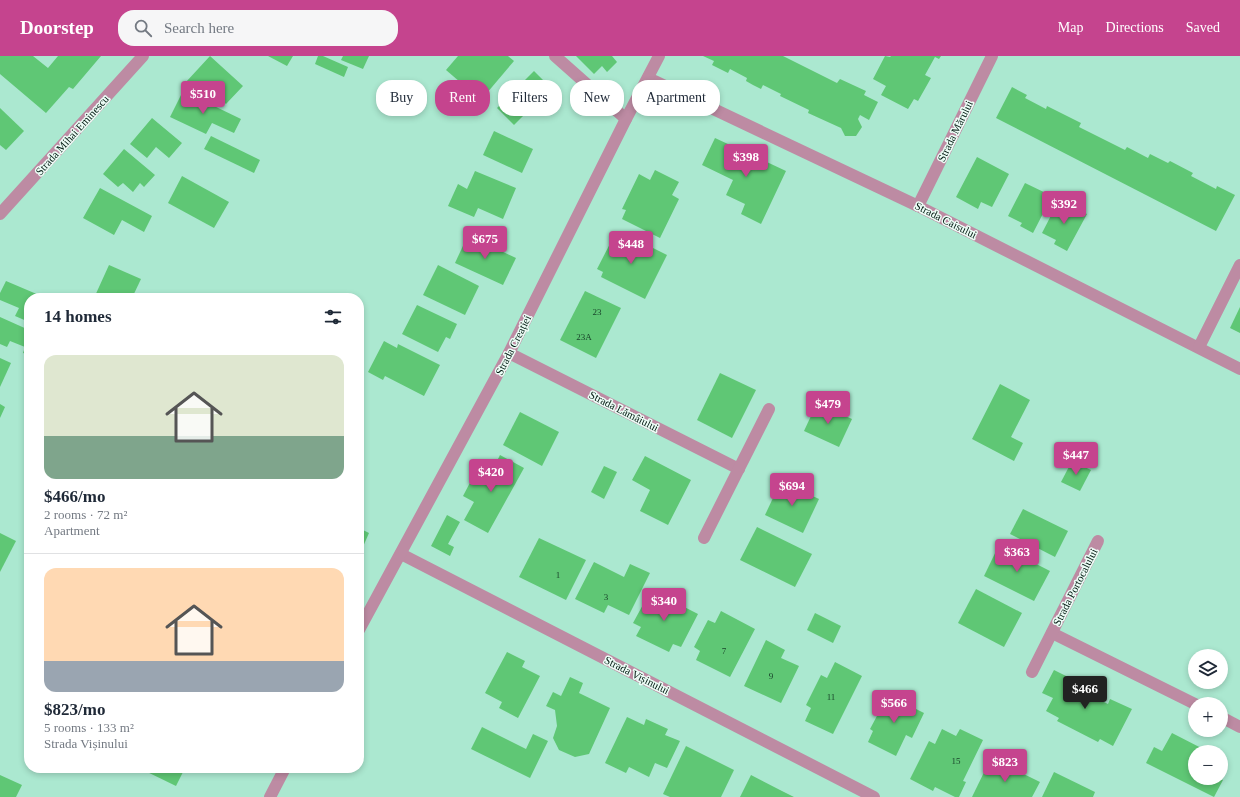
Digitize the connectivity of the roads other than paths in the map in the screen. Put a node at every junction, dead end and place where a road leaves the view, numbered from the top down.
1 (143, 56) edge
2 (555, 56) edge
3 (660, 56) edge
4 (992, 56) edge
5 (648, 78) junction
6 (626, 119) junction
7 (918, 206) junction
8 (0, 214) edge
9 (1240, 265) edge
10 (1199, 347) junction
11 (509, 353) junction
12 (1240, 369) edge
13 (770, 409) dead end
14 (739, 469) junction
15 (704, 538) dead end
16 (1098, 541) dead end
17 (401, 554) junction
18 (364, 621) edge
19 (1052, 633) junction
20 (1032, 672) dead end
21 (1188, 701) edge
22 (1228, 721) edge
23 (1240, 727) edge
24 (282, 773) edge
25 (270, 797) edge
26 (874, 797) edge

1 - 8 street, Strada Mihai Eminescu
2 - 6 street
3 - 5 street, Strada Creației
4 - 7 street, Strada Mărului
5 - 6 street, Strada Creației
5 - 7 street, Strada Caisului
6 - 11 street, Strada Creației
7 - 10 street, Strada Caisului
9 - 10 street
10 - 12 street, Strada Caisului
11 - 14 street, Strada Lămâiului
11 - 17 street, Strada Creației
13 - 14 street
14 - 15 street
16 - 19 street, Strada Portocalului
17 - 18 street, Strada Creației
17 - 26 street, Strada Vișinului
19 - 20 street, Strada Portocalului
19 - 21 street, Strada Portocalului
22 - 23 street
24 - 25 street

